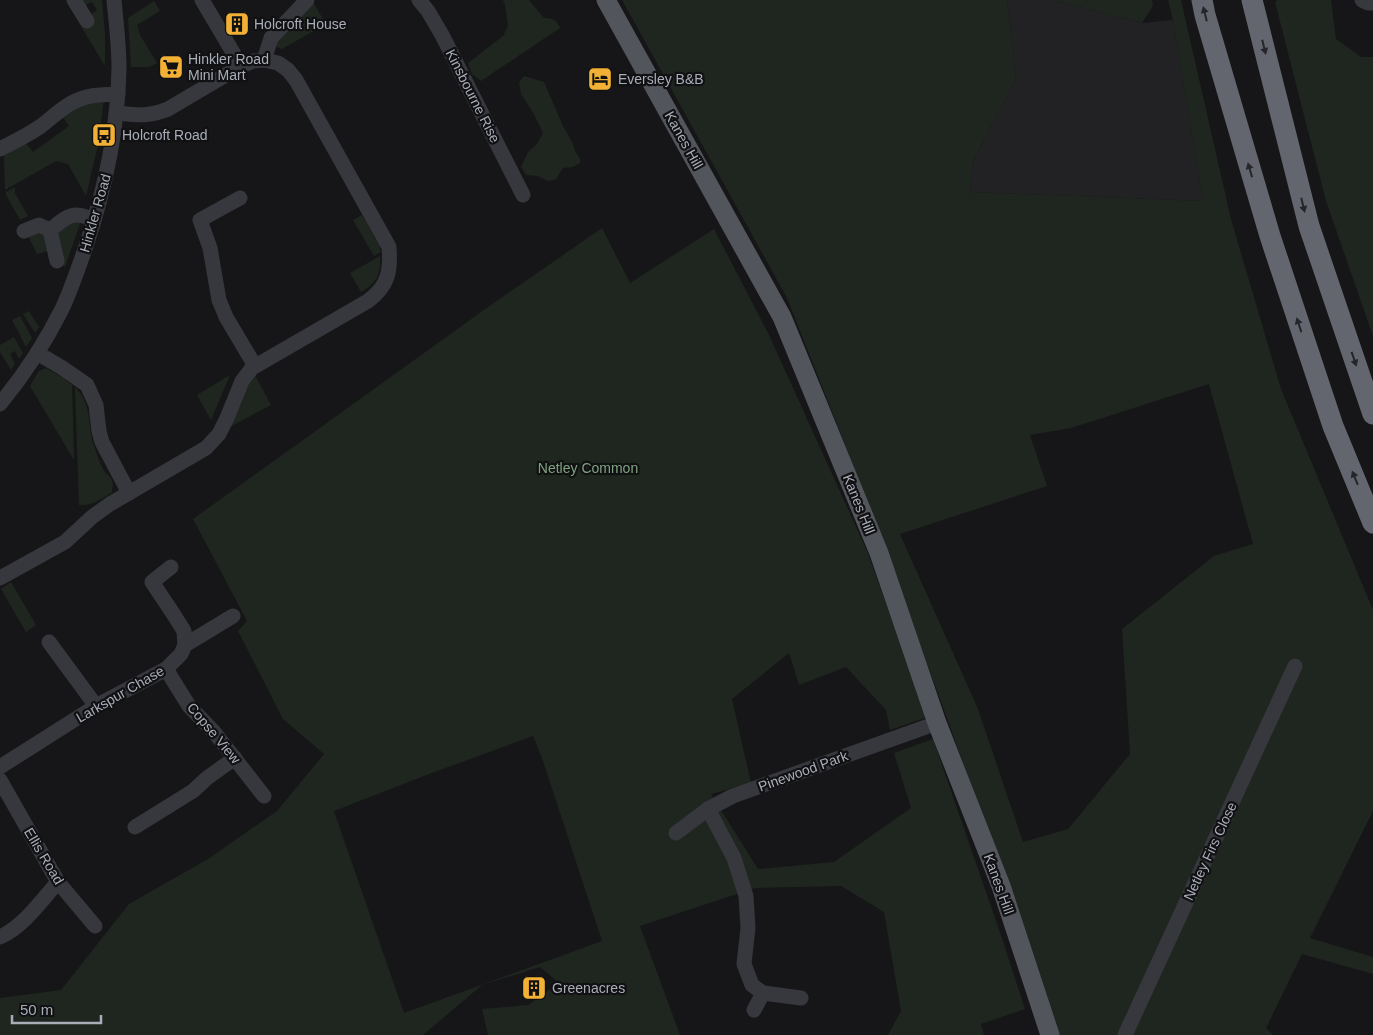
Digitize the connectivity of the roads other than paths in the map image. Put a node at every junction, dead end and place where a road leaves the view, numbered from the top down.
1 (74, 0) edge
2 (114, 0) edge
3 (202, 0) edge
4 (307, 0) edge
5 (419, 0) edge
6 (606, 0) edge
7 (1202, 0) edge
8 (1252, 0) edge
9 (1362, 0) edge
10 (1373, 3) edge
11 (87, 14) dead end
12 (264, 60) junction
13 (241, 66) junction
14 (118, 94) junction
15 (116, 113) junction
16 (0, 149) edge
17 (524, 195) dead end
18 (240, 198) dead end
19 (94, 220) junction
20 (26, 228) dead end
21 (50, 230) junction
22 (57, 261) dead end
23 (37, 354) junction
24 (255, 366) junction
25 (0, 404) edge
26 (1373, 414) edge
27 (129, 492) junction
28 (1373, 523) edge
29 (171, 567) dead end
30 (0, 578) edge
31 (233, 616) dead end
32 (49, 642) dead end
33 (185, 645) junction
34 (1295, 666) dead end
35 (166, 669) junction
36 (96, 706) junction
37 (937, 723) junction
38 (235, 758) junction
39 (0, 767) edge
40 (0, 780) edge
41 (264, 796) dead end
42 (708, 809) junction
43 (135, 826) dead end
44 (676, 833) dead end
45 (58, 882) junction
46 (94, 926) dead end
47 (0, 938) edge
48 (763, 993) junction
49 (801, 998) dead end
50 (754, 1010) dead end
51 (1050, 1035) edge
52 (1125, 1035) edge

1 - 11 street
2 - 14 street, Hinkler Road
3 - 13 street
4 - 12 street
5 - 17 street, Kinsbourne Rise
6 - 37 main road, Kanes Hill
28 -> 7 highway
8 -> 26 highway
9 - 10 street
12 - 13 street
12 - 24 street
13 - 15 street
14 - 15 street, Hinkler Road
14 - 16 street
15 - 19 street, Hinkler Road
18 - 24 street
19 - 21 street
19 - 23 street, Hinkler Road
20 - 21 street
21 - 22 street
23 - 25 street, Hinkler Road
23 - 27 street
24 - 27 street
27 - 30 street
29 - 33 street
31 - 33 street, Larkspur Chase
32 - 36 street
33 - 35 street, Larkspur Chase
34 - 52 street, Netley Firs Close
35 - 36 street, Larkspur Chase
35 - 38 street, Copse View
36 - 39 street, Larkspur Chase
37 - 42 street, Pinewood Park
37 - 51 main road, Kanes Hill
38 - 41 street, Copse View
38 - 43 street
40 - 45 street, Ellis Road
42 - 44 street, Pinewood Park
42 - 48 street
45 - 46 street, Ellis Road
45 - 47 street
48 - 49 street
48 - 50 street

